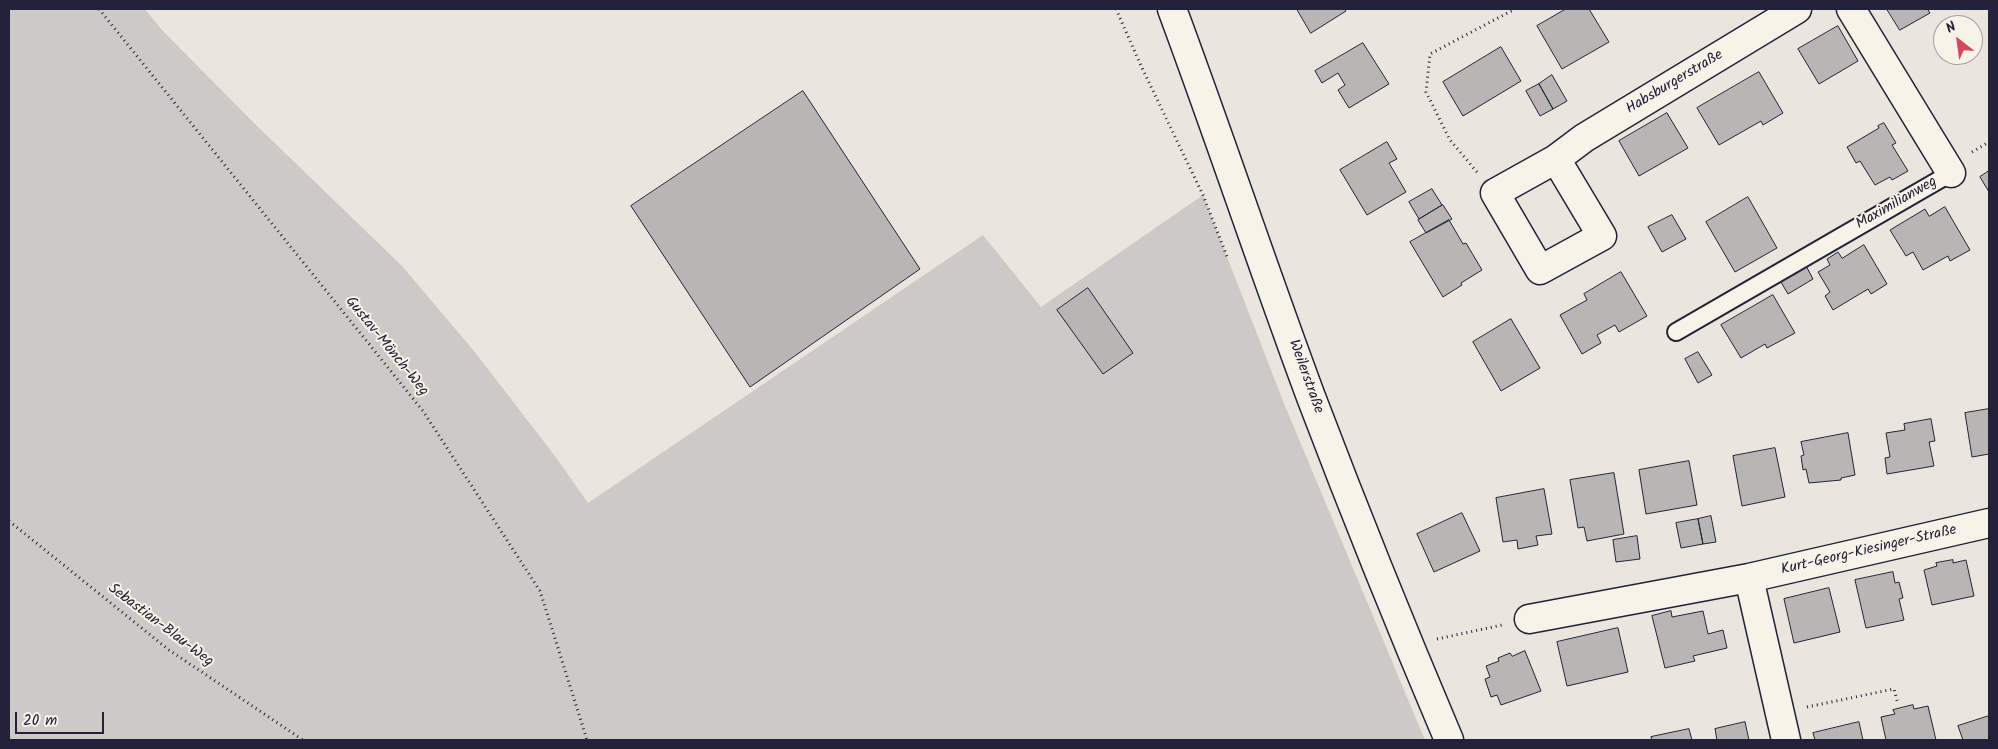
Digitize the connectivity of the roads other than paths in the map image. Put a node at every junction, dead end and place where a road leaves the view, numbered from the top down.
1 (1172, 9) edge
2 (1797, 9) edge
3 (1851, 9) edge
4 (1556, 159) junction
5 (1951, 173) joint
6 (1676, 332) dead end
7 (1989, 523) edge
8 (1749, 578) junction
9 (1529, 619) road end
10 (1449, 740) edge
11 (1786, 740) edge

1 - 10 street, Weilerstraße
2 - 4 street, Habsburgerstraße
3 - 5 street, Maximilianweg
4 - 4 street, Habsburgerstraße
5 - 6 lane, Maximilianweg
7 - 8 street, Kurt-Georg-Kiesinger-Straße
8 - 9 street, Kurt-Georg-Kiesinger-Straße
8 - 11 street

